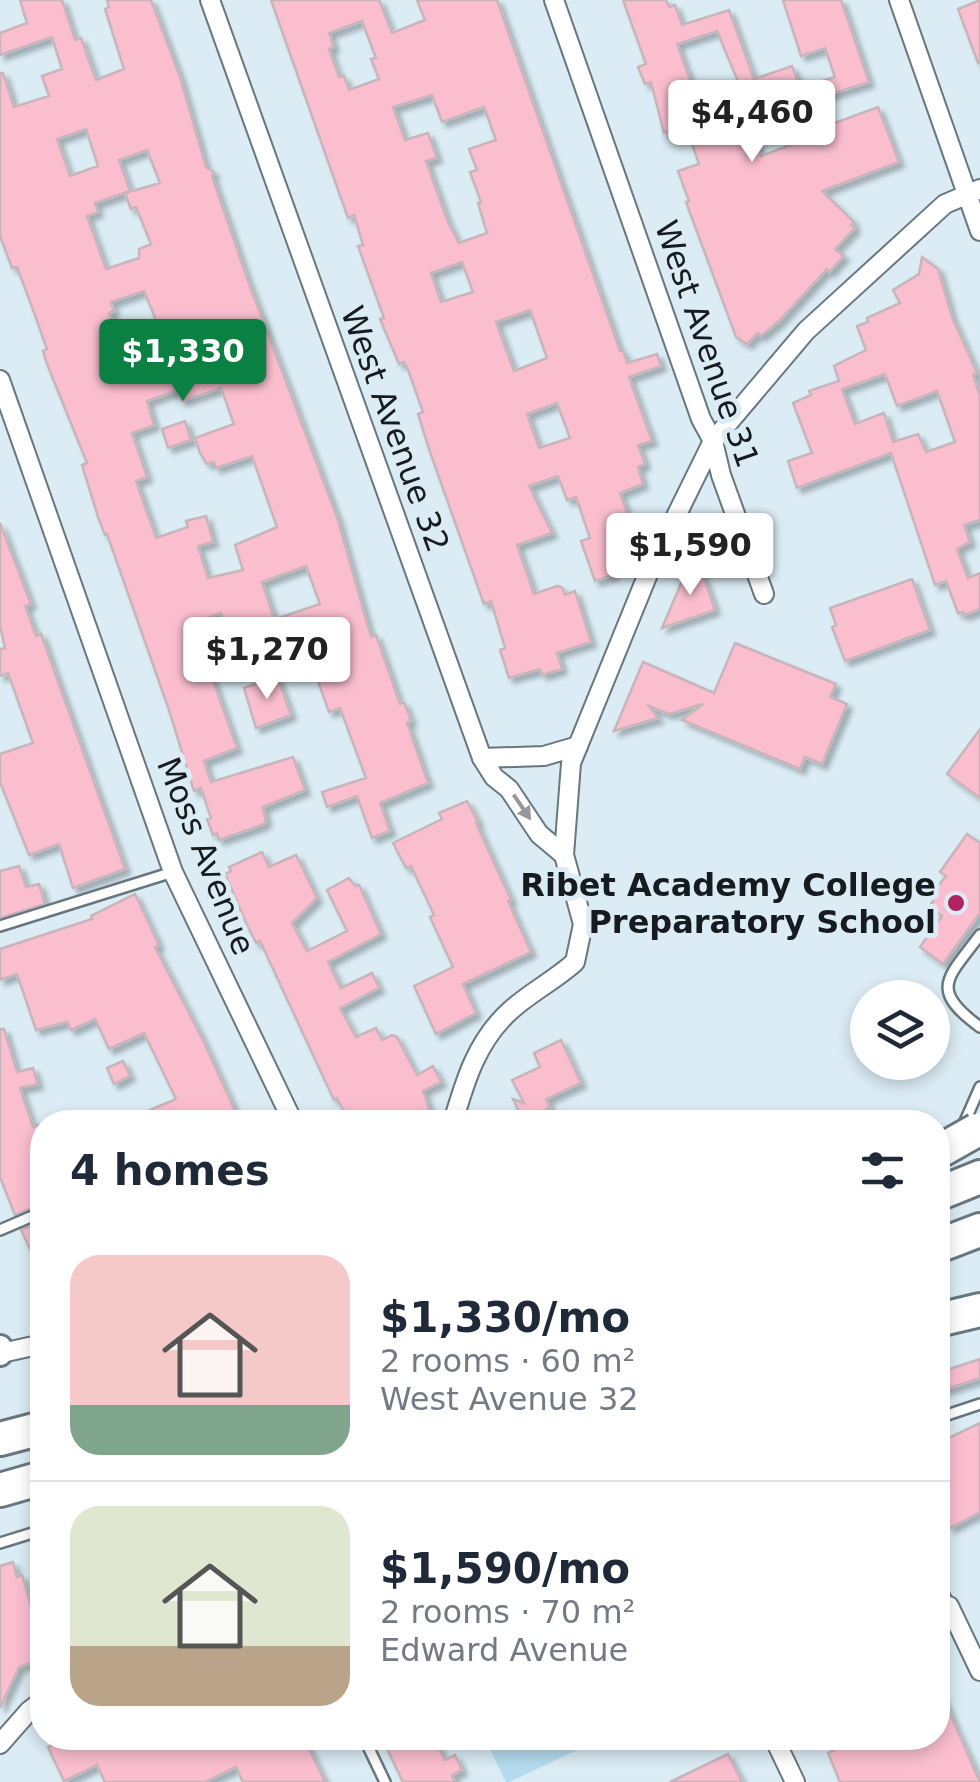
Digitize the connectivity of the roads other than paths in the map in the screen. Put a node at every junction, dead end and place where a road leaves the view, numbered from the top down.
1 (210, 0) edge
2 (554, 0) edge
3 (899, 0) edge
4 (973, 191) edge
5 (980, 230) edge
6 (0, 380) edge
7 (713, 441) junction
8 (764, 594) dead end
9 (578, 746) junction
10 (482, 758) junction
11 (564, 855) junction
12 (173, 872) junction
13 (0, 926) edge
14 (980, 935) edge
15 (980, 1027) edge
16 (980, 1087) edge
17 (287, 1110) edge
18 (457, 1110) edge
19 (979, 1128) edge
20 (950, 1143) edge
21 (950, 1150) edge
22 (30, 1217) edge
23 (0, 1230) edge
24 (980, 1230) edge
25 (950, 1241) edge
26 (980, 1310) edge
27 (950, 1317) edge
28 (30, 1346) edge
29 (1, 1352) edge
30 (980, 1404) edge
31 (950, 1414) edge
32 (30, 1431) edge
33 (0, 1439) edge
34 (30, 1481) edge
35 (0, 1490) edge
36 (30, 1534) edge
37 (0, 1543) edge
38 (950, 1607) edge
39 (973, 1637) edge
40 (980, 1672) edge
41 (30, 1710) edge
42 (0, 1744) edge
43 (370, 1750) edge
44 (780, 1750) edge
45 (385, 1782) edge
46 (795, 1782) edge

1 - 10 street, West Avenue 32
2 - 7 street, West Avenue 31
3 - 4 street
4 - 5 street
4 - 7 street
6 - 12 street, Moss Avenue
7 - 8 street, West Avenue 31
7 - 9 street
9 - 10 street
9 - 11 street
10 -> 11 street, West Avenue 32
11 - 18 street
12 - 13 lane
12 - 17 street, Moss Avenue
14 - 15 lane
16 - 20 lane
19 - 21 highway, bridge
22 - 23 lane
24 - 25 highway
26 - 27 highway
28 - 29 street
30 - 31 lane
32 - 33 highway
34 - 35 highway
36 - 37 lane
38 - 39 street
39 - 40 street
41 - 42 street
43 - 45 lane
44 - 46 street

